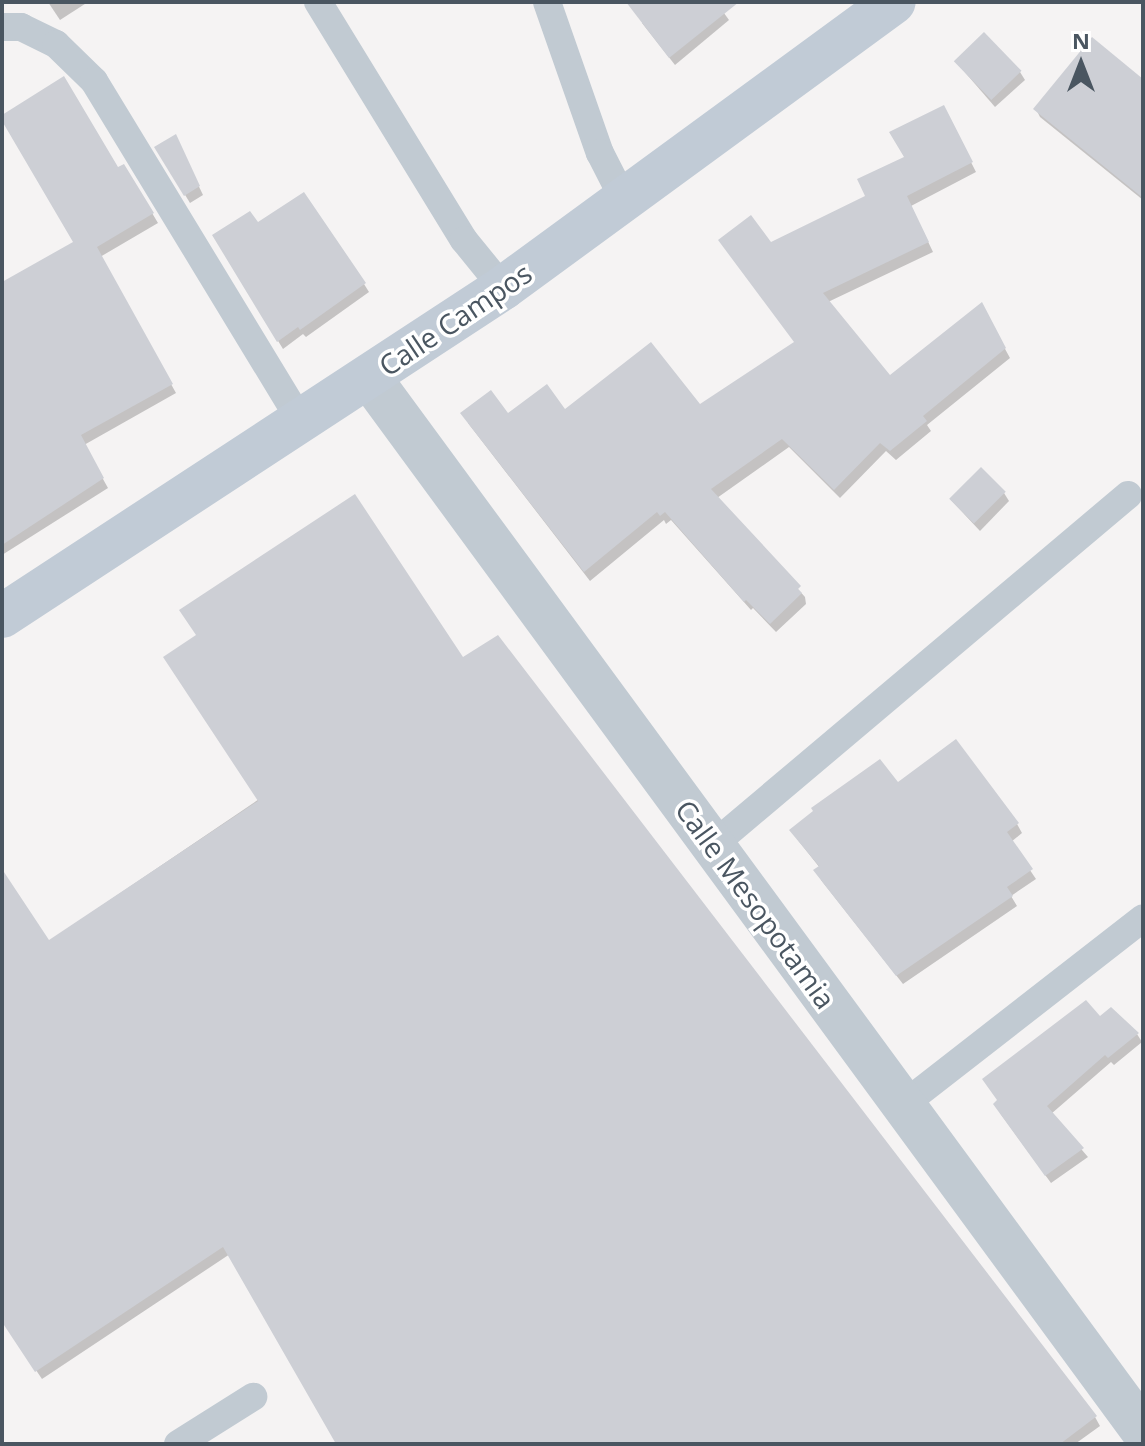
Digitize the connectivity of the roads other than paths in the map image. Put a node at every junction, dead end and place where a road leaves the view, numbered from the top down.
1 (318, 2) edge
2 (547, 2) edge
3 (894, 2) edge
4 (2, 27) edge
5 (625, 202) junction
6 (503, 288) junction
7 (369, 377) junction
8 (301, 422) junction
9 (1128, 495) dead end
10 (2, 616) edge
11 (713, 845) junction
12 (1143, 918) edge
13 (903, 1105) junction
14 (253, 1397) dead end
15 (1143, 1431) edge
16 (178, 1444) edge

1 - 6 lane
2 - 5 lane
3 - 5 street, Calle Campos
4 - 8 lane
5 - 6 street, Calle Campos
6 - 7 street, Calle Campos
7 - 8 street, Calle Campos
7 - 11 street, Calle Mesopotamia
8 - 10 street, Calle Campos
9 - 11 lane
11 - 13 street, Calle Mesopotamia
12 - 13 lane
13 - 15 street, Calle Mesopotamia
14 - 16 lane

